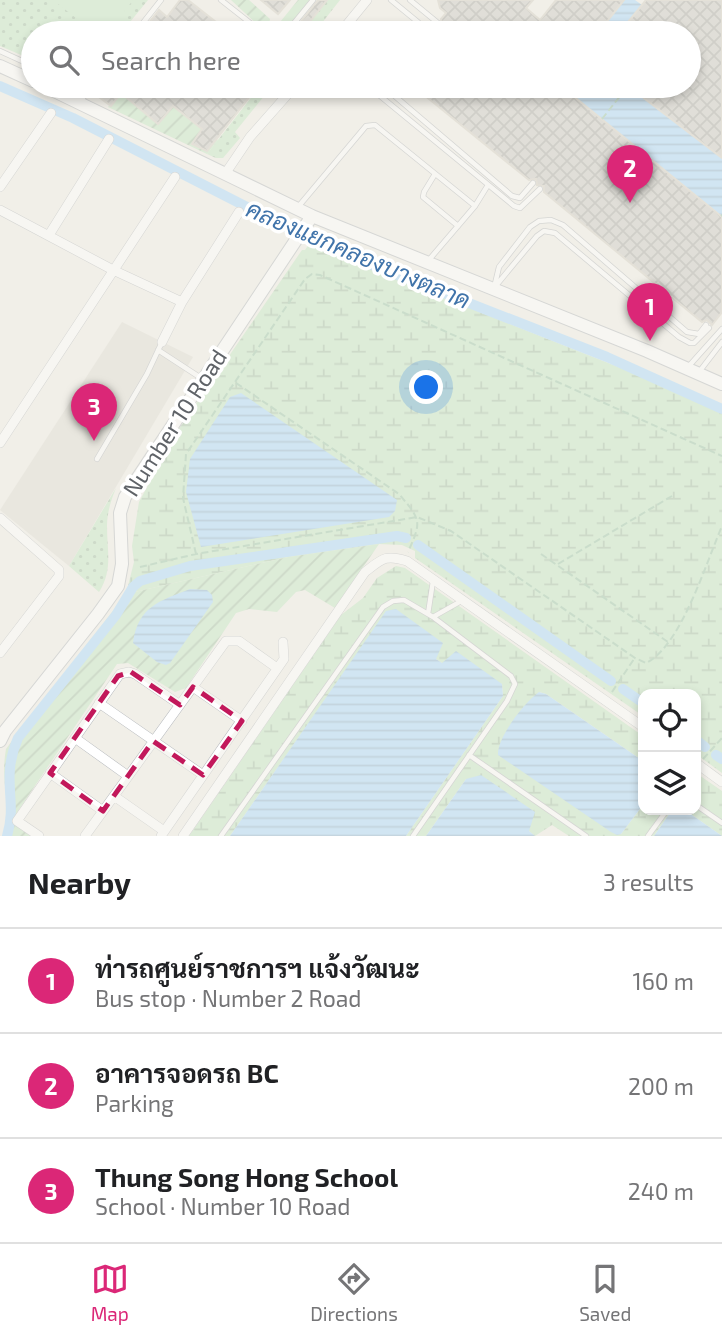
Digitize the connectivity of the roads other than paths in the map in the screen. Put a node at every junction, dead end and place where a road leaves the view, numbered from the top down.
1 (161, 0) edge
2 (221, 0) edge
3 (313, 0) edge
4 (368, 0) edge
5 (391, 0) edge
6 (410, 0) edge
7 (144, 21) edge
8 (248, 21) edge
9 (296, 21) edge
10 (350, 21) edge
11 (417, 21) edge
12 (436, 21) edge
13 (0, 51) edge
14 (21, 61) edge
15 (0, 66) edge
16 (21, 76) edge
17 (70, 98) edge
18 (82, 98) edge
19 (284, 98) edge
20 (383, 98) edge
21 (394, 98) edge
22 (79, 102) junction
23 (51, 113) dead end
24 (109, 139) dead end
25 (225, 174) junction
26 (435, 174) junction
27 (175, 177) dead end
28 (533, 183) dead end
29 (488, 185) junction
30 (0, 187) edge
31 (540, 189) dead end
32 (475, 206) junction
33 (297, 208) junction
34 (0, 210) edge
35 (239, 212) dead end
36 (312, 216) junction
37 (539, 221) junction
38 (458, 226) junction
39 (544, 231) junction
40 (49, 235) junction
41 (427, 262) junction
42 (113, 270) junction
43 (494, 289) junction
44 (182, 302) junction
45 (722, 329) edge
46 (722, 342) edge
47 (160, 346) junction
48 (693, 371) junction
49 (203, 379) junction
50 (722, 384) edge
51 (0, 443) edge
52 (97, 459) dead end
53 (0, 518) edge
54 (434, 580) junction
55 (463, 600) junction
56 (431, 616) junction
57 (283, 642) dead end
58 (0, 653) edge
59 (277, 668) junction
60 (193, 687) junction
61 (99, 703) junction
62 (180, 705) junction
63 (242, 720) junction
64 (638, 723) edge
65 (75, 738) junction
66 (0, 741) edge
67 (153, 741) junction
68 (469, 755) junction
69 (701, 768) edge
70 (50, 773) junction
71 (203, 775) junction
72 (128, 776) junction
73 (722, 782) edge
74 (114, 796) junction
75 (701, 808) edge
76 (103, 811) junction
77 (663, 815) edge
78 (722, 823) edge
79 (163, 834) edge
80 (39, 836) edge
81 (85, 836) edge
82 (183, 836) edge
83 (221, 836) edge
84 (413, 836) edge
85 (586, 836) edge
86 (648, 836) edge

1 - 7 lane
2 - 8 lane
3 - 9 lane
4 - 10 street
5 - 11 lane
6 - 12 lane
13 - 14 lane
15 - 16 street
17 - 22 street
18 - 22 lane
19 - 25 street
20 - 29 lane
21 - 28 lane
22 - 25 street
23 - 30 street
24 - 40 street
25 - 33 street
26 - 32 lane
26 - 33 lane
26 - 38 lane
27 - 42 street
29 - 31 lane
29 - 32 lane
32 - 38 lane
33 - 36 street
34 - 40 street
35 - 44 street
36 - 41 street
36 - 49 street, Number 10 Road
37 - 39 lane
37 - 39 lane
37 - 43 lane
38 - 41 lane
39 - 43 lane
40 - 42 street
41 - 43 street
42 - 44 street
42 - 51 street
43 - 48 street
44 - 47 street
45 - 48 lane
46 - 48 lane
47 - 49 lane
47 - 52 lane
48 - 50 street
49 - 66 street, Number 10 Road
53 - 58 street
54 - 55 street
54 - 56 lane
54 - 82 street
55 - 56 lane
55 - 64 street
56 - 68 lane
56 - 83 lane
57 - 59 street
59 - 60 street
59 - 63 street
60 - 62 street
60 - 63 street
61 - 62 street
61 - 65 street
61 - 67 street
62 - 67 street
63 - 71 street
65 - 70 street
65 - 72 street
67 - 71 street
67 - 72 street
68 - 84 lane
68 - 85 lane
69 - 73 street
70 - 76 street
70 - 80 street
71 - 79 street
72 - 74 street
74 - 76 street
74 - 79 street
75 - 78 lane
76 - 81 street
77 - 86 lane

